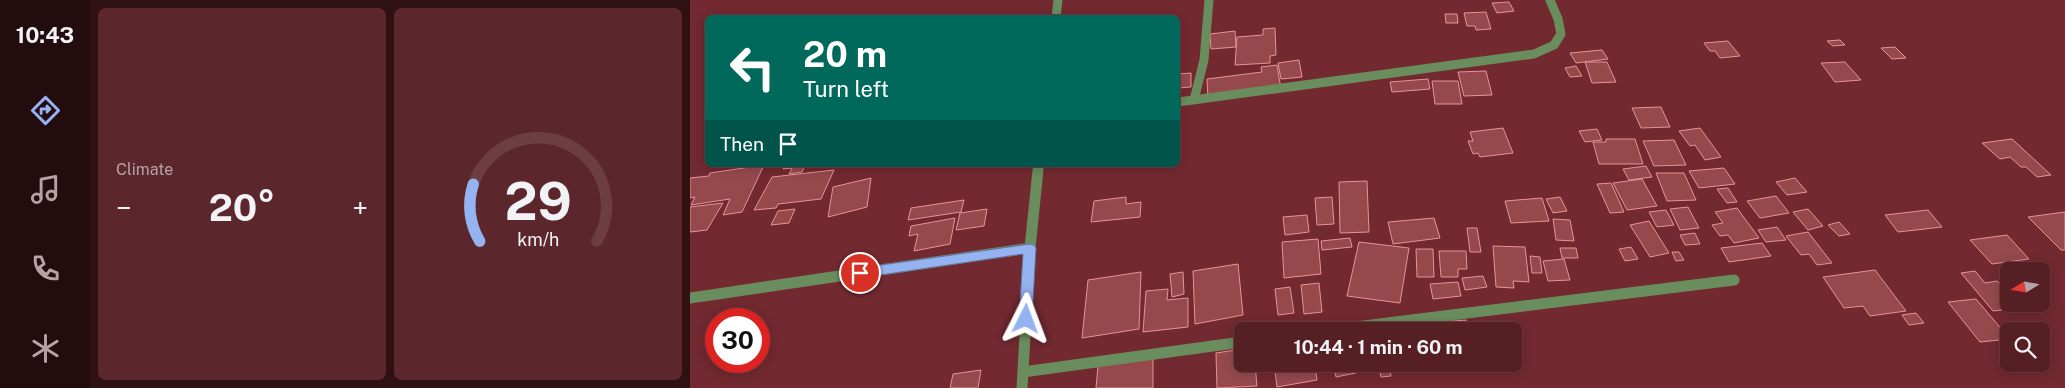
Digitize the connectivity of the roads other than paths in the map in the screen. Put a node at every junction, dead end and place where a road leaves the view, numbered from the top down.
1 (1058, 0) edge
2 (1209, 0) edge
3 (1550, 0) edge
4 (1056, 15) edge
5 (1194, 100) junction
6 (1180, 102) edge
7 (1039, 167) edge
8 (1030, 248) junction
9 (1734, 280) dead end
10 (690, 298) edge
11 (1396, 322) edge
12 (1234, 343) edge
13 (1023, 372) junction
14 (1022, 388) edge

1 - 4 street
2 - 5 street
3 - 5 street
5 - 6 street
7 - 8 street
8 - 10 street
8 - 13 street
9 - 11 street
12 - 13 street
13 - 14 street

